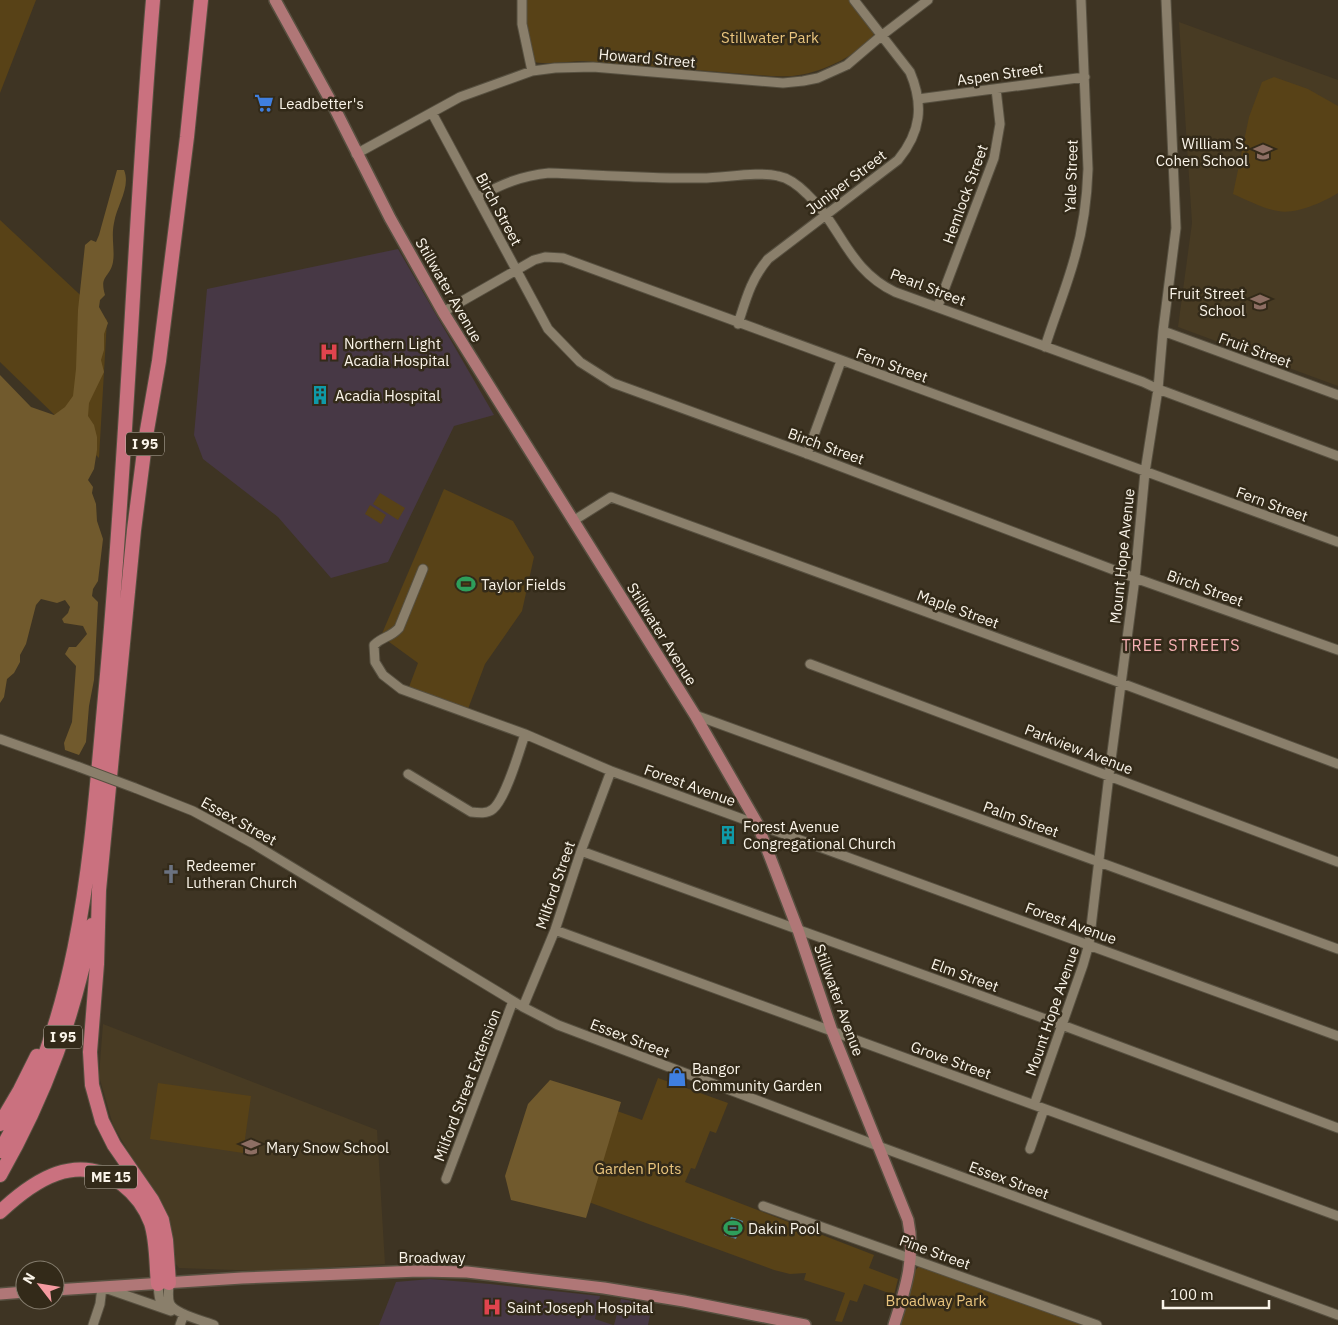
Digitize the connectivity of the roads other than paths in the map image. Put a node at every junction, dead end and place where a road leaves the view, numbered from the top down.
1 (153, 0) edge
2 (201, 0) edge
3 (275, 0) edge
4 (522, 0) edge
5 (854, 0) edge
6 (928, 0) edge
7 (1081, 0) edge
8 (1166, 0) edge
9 (881, 36) junction
10 (532, 71) junction
11 (1085, 77) junction
12 (996, 89) junction
13 (918, 99) junction
14 (432, 113) junction
15 (356, 154) junction
16 (477, 197) junction
17 (825, 215) junction
18 (516, 270) junction
19 (938, 306) junction
20 (443, 312) junction
21 (738, 324) junction
22 (1163, 331) junction
23 (1045, 346) junction
24 (841, 361) junction
25 (1158, 390) junction
26 (1338, 395) edge
27 (807, 454) junction
28 (1338, 456) edge
29 (1145, 472) junction
30 (573, 521) junction
31 (1338, 542) edge
32 (423, 569) dead end
33 (1135, 578) junction
34 (1338, 650) edge
35 (810, 664) dead end
36 (1121, 683) junction
37 (695, 715) junction
38 (525, 734) junction
39 (0, 739) edge
40 (1338, 764) edge
41 (610, 771) junction
42 (408, 774) dead end
43 (1109, 775) junction
44 (756, 824) junction
45 (581, 851) junction
46 (1099, 862) junction
47 (1338, 862) edge
48 (99, 890) junction
49 (556, 930) junction
50 (798, 930) junction
51 (1088, 944) junction
52 (1338, 949) edge
53 (513, 1001) junction
54 (523, 1007) junction
55 (57, 1018) junction
56 (1062, 1025) junction
57 (832, 1031) junction
58 (1338, 1036) edge
59 (1034, 1105) junction
60 (1044, 1109) junction
61 (0, 1124) edge
62 (1338, 1128) edge
63 (879, 1147) junction
64 (1030, 1149) dead end
65 (0, 1151) edge
66 (0, 1175) edge
67 (446, 1178) dead end
68 (763, 1206) dead end
69 (0, 1212) edge
70 (1338, 1216) edge
71 (911, 1258) junction
72 (163, 1283) junction
73 (102, 1287) junction
74 (65, 1289) edge
75 (15, 1293) edge
76 (0, 1294) edge
77 (171, 1310) junction
78 (184, 1314) junction
79 (1338, 1315) edge
80 (93, 1325) edge
81 (180, 1325) edge
82 (214, 1325) edge
83 (805, 1325) edge
84 (894, 1325) edge
85 (1098, 1325) edge

1 - 55 highway, I 95
2 - 48 highway, I 95
3 - 15 main road, Stillwater Avenue
4 - 10 street
5 - 9 street, Juniper Street
6 - 9 street, Howard Street
7 - 11 street, Yale Street
8 - 22 street, Mount Hope Avenue
9 - 10 street, Howard Street
9 - 13 street, Juniper Street
10 - 14 street, Howard Street
11 - 12 street, Aspen Street
11 - 23 street, Yale Street
12 - 13 street, Aspen Street
12 - 19 street, Hemlock Street
13 - 17 street, Juniper Street
14 - 15 street, Howard Street
14 - 16 street, Birch Street
15 - 20 main road, Stillwater Avenue
16 - 17 street, Pearl Street
16 - 18 street, Birch Street
17 - 19 street, Pearl Street
17 - 21 street, Juniper Street
18 - 20 street, Fern Street
18 - 21 street, Fern Street
18 - 27 street, Birch Street
19 - 23 street, Pearl Street
20 - 30 main road, Stillwater Avenue
21 - 24 street, Fern Street
22 - 25 street, Mount Hope Avenue
22 - 26 street, Fruit Street
23 - 25 street, Pearl Street
24 - 27 street
24 - 29 street, Fern Street
25 - 28 street, Pearl Street
25 - 29 street, Mount Hope Avenue
27 - 33 street, Birch Street
29 - 31 street, Fern Street
29 - 33 street, Mount Hope Avenue
30 - 36 street, Maple Street
30 - 37 main road, Stillwater Avenue
32 - 38 street, Forest Avenue
33 - 34 street, Birch Street
33 - 36 street, Mount Hope Avenue
35 - 43 street, Parkview Avenue
36 - 40 street, Maple Street
36 - 43 street, Mount Hope Avenue
37 - 44 main road, Stillwater Avenue
37 - 46 street, Palm Street
38 - 41 street, Forest Avenue
38 - 42 street
39 - 53 street, Essex Street, bridge
41 - 44 street, Forest Avenue
41 - 45 street, Milford Street
43 - 46 street, Mount Hope Avenue
43 - 47 street, Parkview Avenue
44 - 50 main road, Stillwater Avenue
44 - 51 street, Forest Avenue
45 - 49 street, Milford Street
45 - 50 street, Elm Street
46 - 51 street, Mount Hope Avenue
46 - 52 street, Palm Street
48 - 66 highway, I 95
48 - 72 highway
49 - 54 street, Milford Street
49 - 57 street, Grove Street
50 - 56 street, Elm Street
50 - 57 main road, Stillwater Avenue
51 - 56 street, Mount Hope Avenue
51 - 58 street, Forest Avenue
53 - 54 street, Essex Street
53 - 67 street, Milford Street Extension
54 - 63 street, Essex Street
55 - 61 highway
55 - 65 highway, I 95
56 - 59 street, Mount Hope Avenue
56 - 62 street, Elm Street
57 - 59 street, Grove Street
57 - 63 main road, Stillwater Avenue
59 - 60 street, Grove Street
60 - 64 street
60 - 70 street, Grove Street
63 - 71 main road, Stillwater Avenue
63 - 79 street, Essex Street
68 - 71 street, Pine Street
69 - 72 highway, ME 15
71 - 84 main road, Stillwater Avenue
71 - 85 street, Pine Street
72 - 73 main road, Broadway
72 - 77 street
72 - 78 street
72 - 83 main road, Broadway
73 - 74 main road, Broadway
73 - 77 street
73 - 80 street
75 - 76 main road
77 - 78 street
78 - 81 street
78 - 82 street

